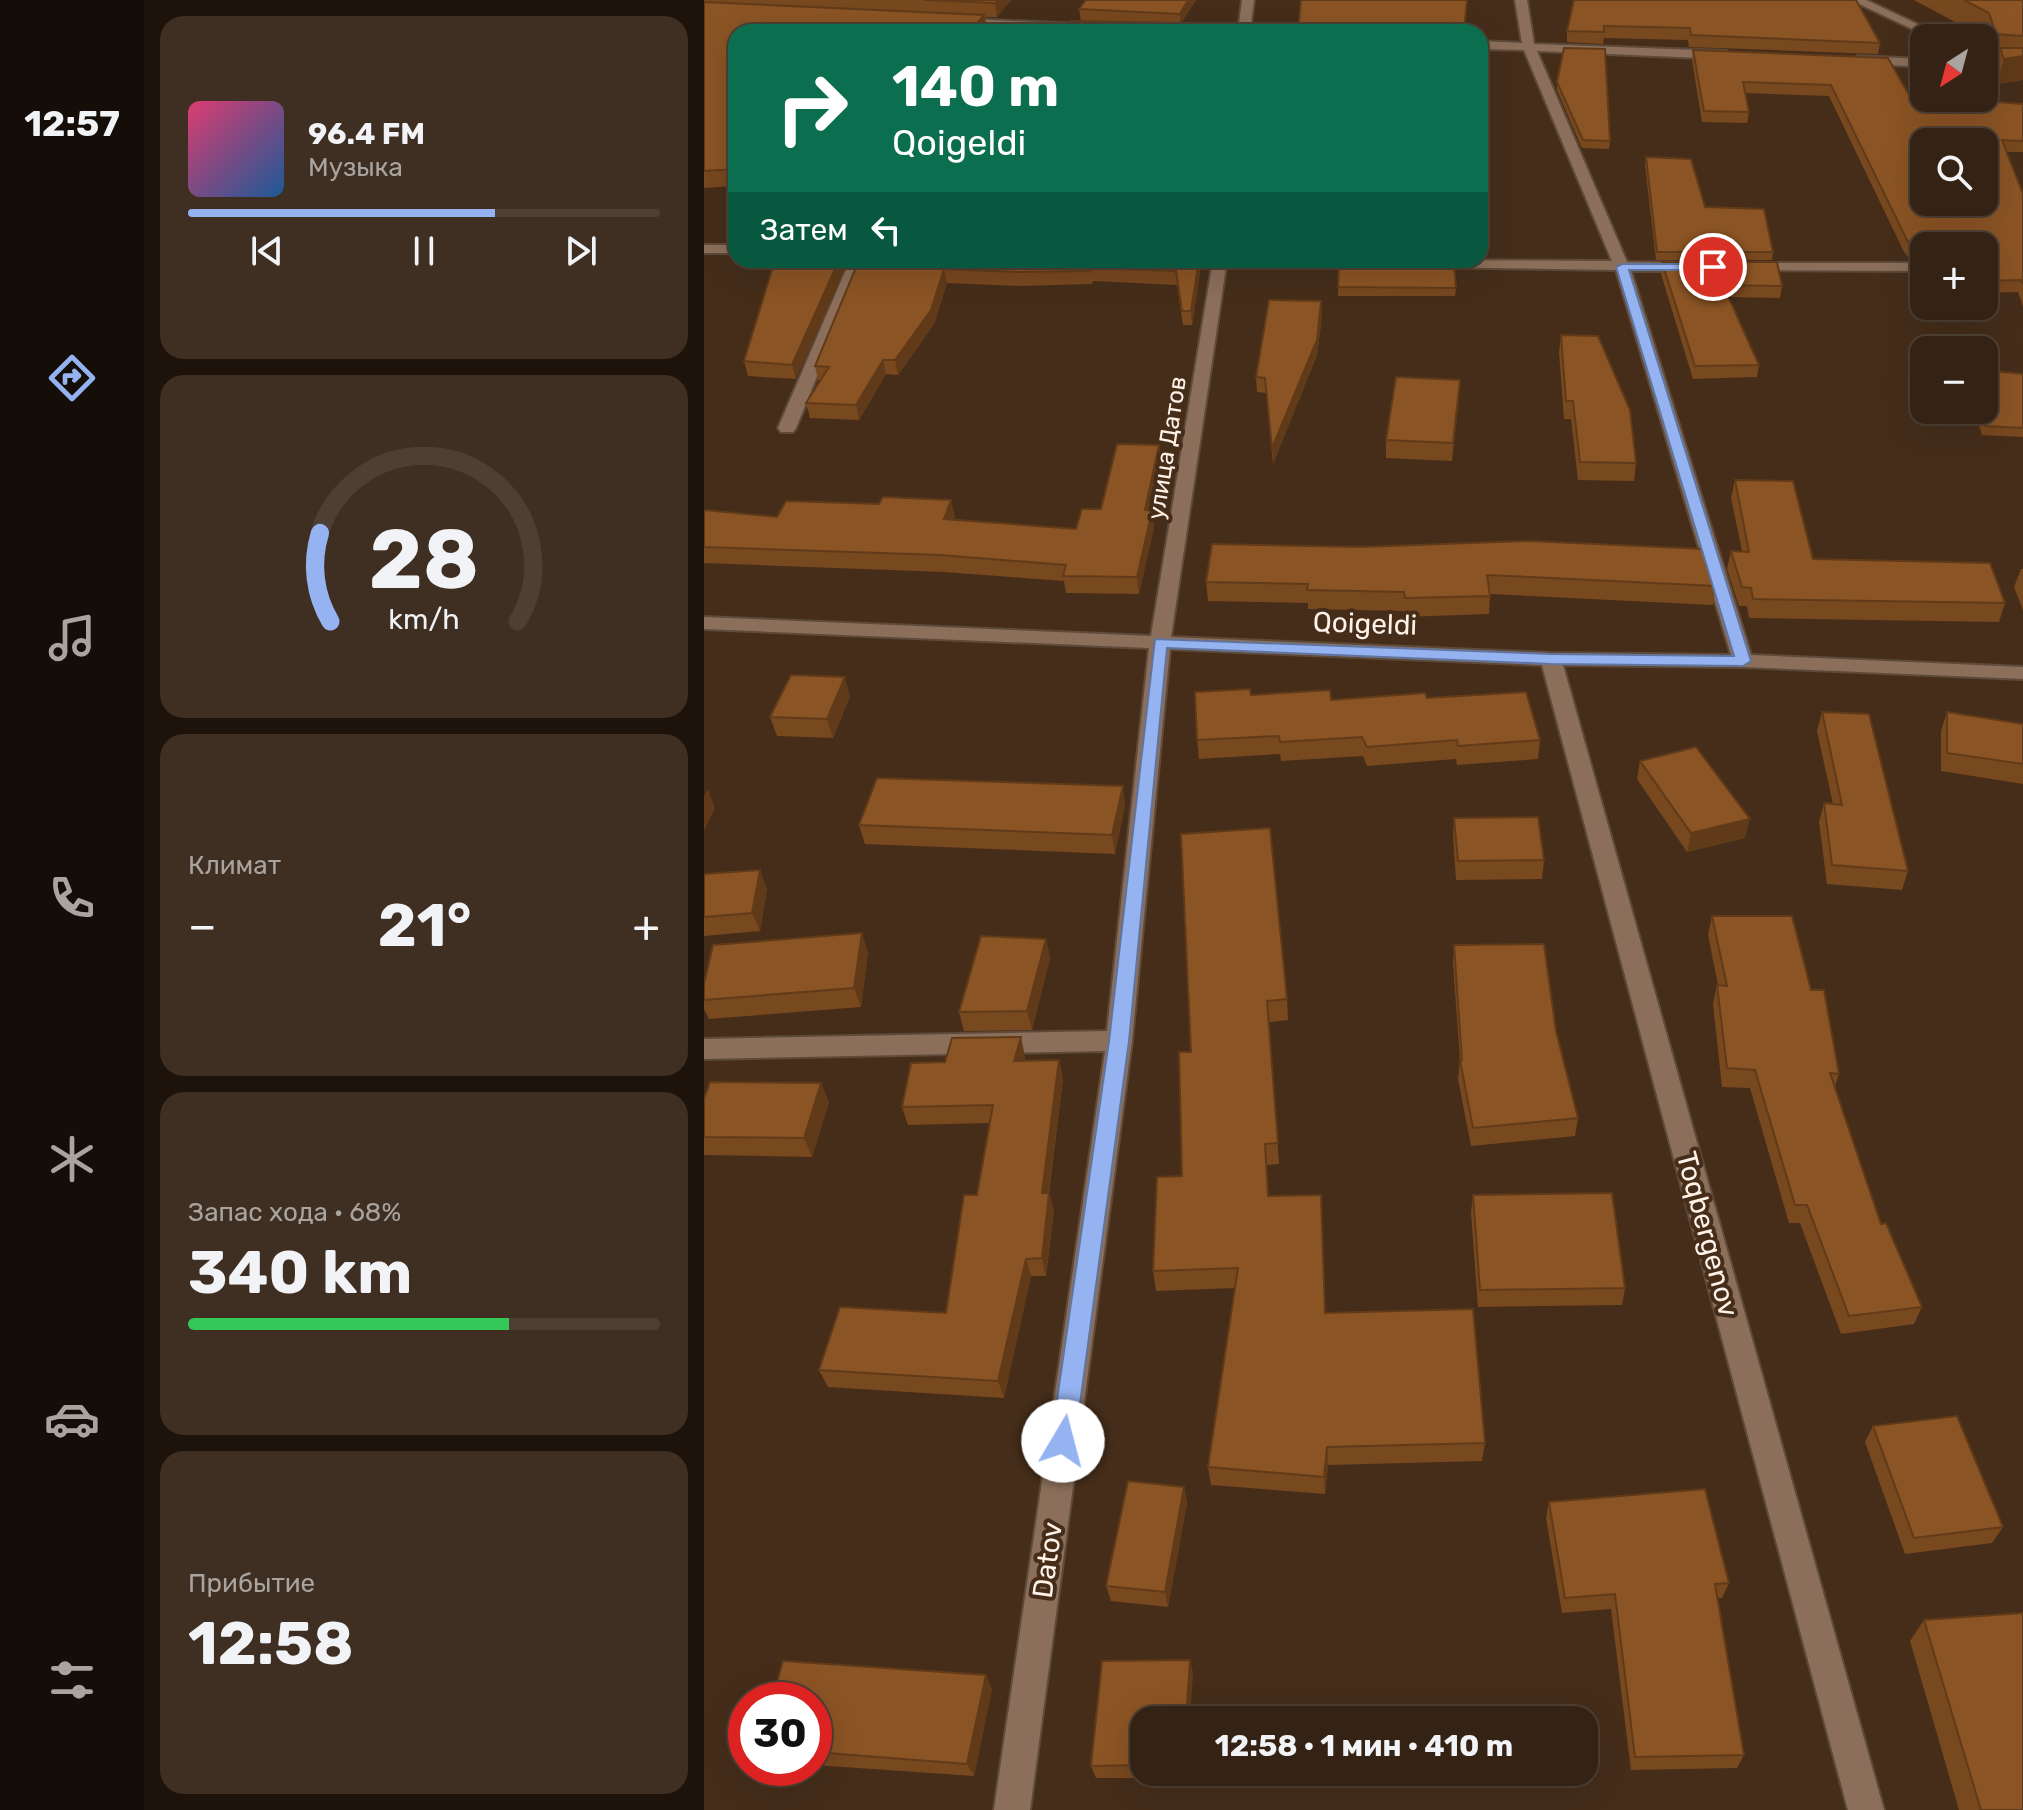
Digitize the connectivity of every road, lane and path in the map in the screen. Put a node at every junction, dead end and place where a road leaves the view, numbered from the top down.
1 (1248, 0) edge
2 (1521, 0) edge
3 (1857, 0) edge
4 (941, 21) edge
5 (1016, 24) edge
6 (1245, 24) edge
7 (1910, 24) edge
8 (1488, 45) edge
9 (1529, 47) junction
10 (1733, 56) edge
11 (1843, 60) edge
12 (1910, 62) edge
13 (1998, 64) edge
14 (1998, 66) edge
15 (2003, 66) junction
16 (2023, 67) edge
17 (704, 249) edge
18 (728, 249) edge
19 (1488, 264) edge
20 (1622, 267) junction
21 (1910, 267) edge
22 (854, 268) edge
23 (1219, 268) edge
24 (787, 428) dead end
25 (704, 623) edge
26 (1160, 643) junction
27 (1551, 659) junction
28 (1743, 661) junction
29 (2023, 673) edge
30 (1119, 1041) junction
31 (704, 1049) edge
32 (1012, 1810) edge
33 (1866, 1810) edge

1 - 6 street
2 - 9 street
3 - 7 street
4 - 5 street
8 - 9 street
9 - 10 street
9 - 20 street
11 - 12 street
13 - 15 street
14 - 15 street
15 - 16 street
17 - 18 street
19 - 20 street
20 - 21 street
20 - 28 street
22 - 24 street
23 - 26 street, улица Датов
25 - 26 street, Qoigeldi
26 - 27 street, Qoigeldi
26 - 30 street, Datov
27 - 28 street, Qoigeldi
27 - 33 street, Toqbergenov
28 - 29 street, Qoigeldi
30 - 31 street
30 - 32 street, Datov

